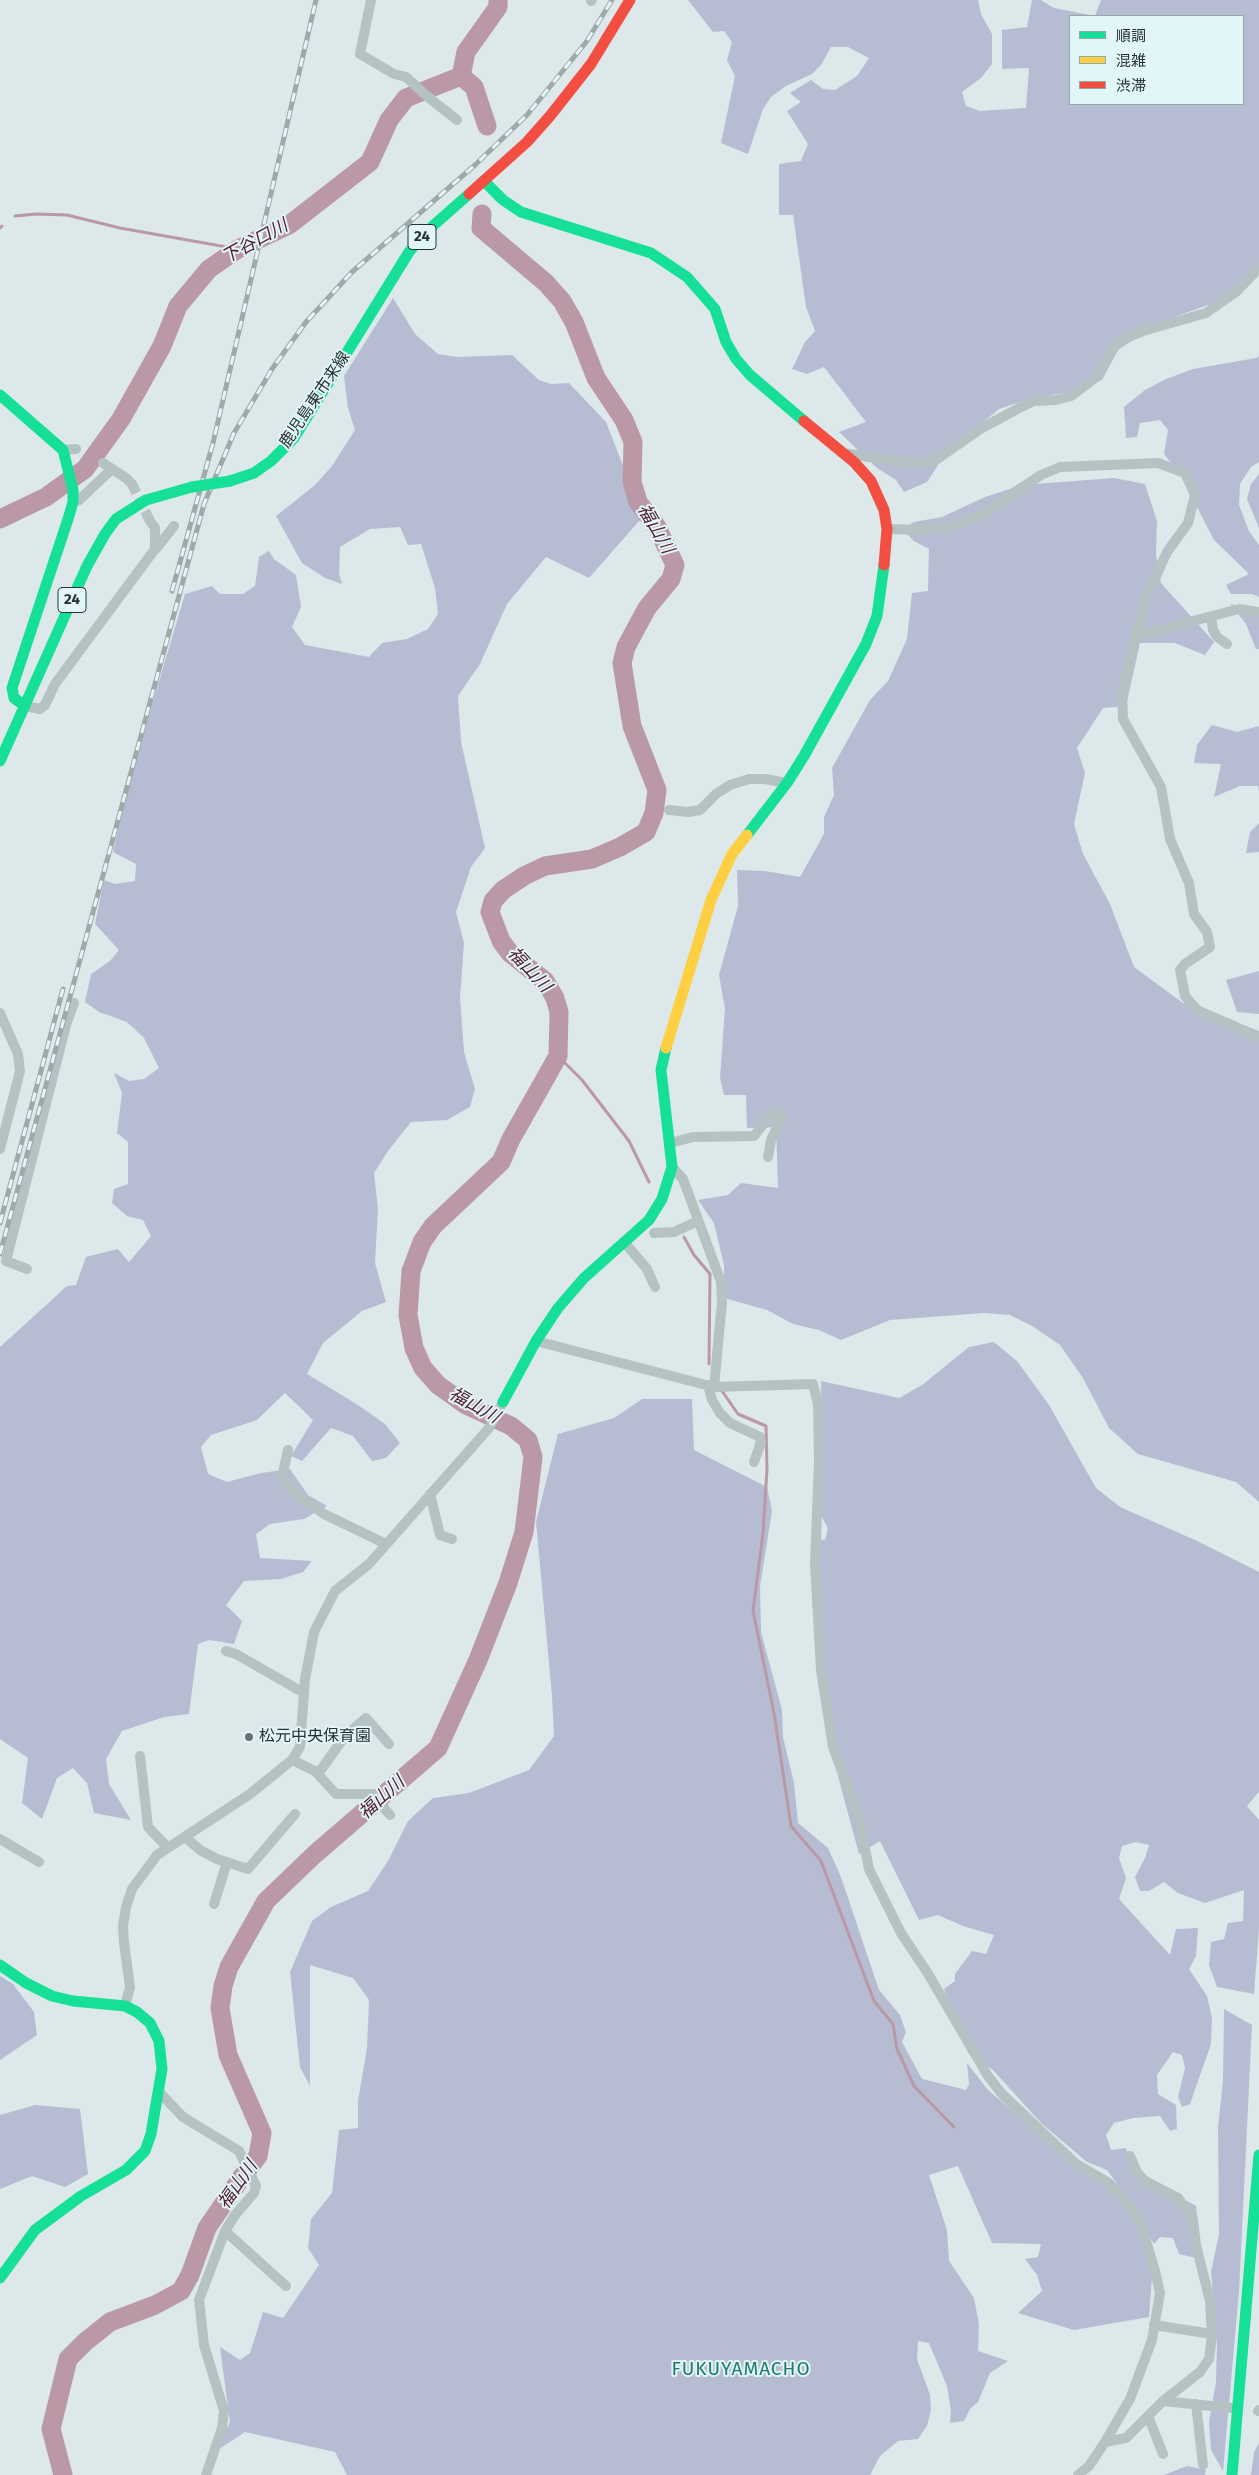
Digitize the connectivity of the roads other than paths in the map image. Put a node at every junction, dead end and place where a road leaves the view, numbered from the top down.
1 (371, 0) edge
2 (630, 0) edge
3 (457, 120) dead end
4 (484, 181) junction
5 (1259, 268) edge
6 (0, 395) edge
7 (76, 450) dead end
8 (842, 453) junction
9 (64, 456) junction
10 (102, 463) dead end
11 (112, 470) junction
12 (132, 484) tunnel mouth
13 (73, 502) junction
14 (150, 520) tunnel mouth
15 (174, 526) dead end
16 (887, 529) junction
17 (155, 549) junction
18 (1259, 612) edge
19 (1211, 617) junction
20 (1136, 636) junction
21 (1227, 644) dead end
22 (25, 706) junction
23 (0, 761) edge
24 (787, 783) junction
25 (669, 810) dead end
26 (74, 1003) dead end
27 (0, 1013) edge
28 (1259, 1037) edge
29 (670, 1143) junction
30 (0, 1149) edge
31 (768, 1157) dead end
32 (672, 1167) junction
33 (698, 1220) junction
34 (654, 1234) dead end
35 (624, 1242) junction
36 (27, 1269) dead end
37 (654, 1287) dead end
38 (536, 1341) junction
39 (711, 1386) junction
40 (503, 1402) joint
41 (288, 1450) dead end
42 (754, 1462) dead end
43 (430, 1494) junction
44 (452, 1539) dead end
45 (386, 1544) junction
46 (226, 1650) dead end
47 (304, 1693) junction
48 (389, 1744) dead end
49 (140, 1756) dead end
50 (292, 1760) junction
51 (318, 1774) junction
52 (295, 1814) dead end
53 (390, 1815) dead end
54 (185, 1837) junction
55 (0, 1839) edge
56 (168, 1848) junction
57 (39, 1862) dead end
58 (227, 1862) junction
59 (214, 1904) dead end
60 (0, 1965) edge
61 (125, 2006) junction
62 (160, 2093) junction
63 (1259, 2155) edge
64 (1130, 2156) dead end
65 (225, 2232) junction
66 (0, 2278) edge
67 (286, 2286) dead end
68 (1154, 2325) junction
69 (1212, 2334) junction
70 (1163, 2401) junction
71 (1196, 2404) junction
72 (1231, 2408) dead end
73 (1148, 2416) junction
74 (1105, 2442) junction
75 (1163, 2454) dead end
76 (1202, 2465) dead end
77 (206, 2475) edge
78 (1078, 2475) edge
79 (1232, 2475) edge

1 - 3 street
2 - 4 main road, 鹿児島東市来線 / 24
4 - 8 main road
4 - 22 main road, 鹿児島東市来線 / 24, bridge
5 - 8 street
6 - 9 main road
7 - 9 street
8 - 16 main road
9 - 13 main road
10 - 11 street
11 - 12 street
11 - 13 street
13 - 22 main road
14 - 17 street
15 - 17 street
16 - 20 street
16 - 24 main road
17 - 22 street
18 - 19 street
19 - 20 street
19 - 21 street
20 - 28 street
22 - 23 main road, 鹿児島東市来線 / 24
24 - 25 street
24 - 29 main road
26 - 36 street
27 - 30 street
29 - 31 street
29 - 32 main road
32 - 33 street
32 - 35 main road
33 - 34 street
33 - 39 street
35 - 37 street
35 - 38 main road
38 - 39 street
38 - 40 main road
39 - 42 street
39 - 68 street
40 - 43 street
41 - 45 street
43 - 44 street
43 - 45 street
45 - 47 street
46 - 47 street
47 - 50 street
48 - 51 street
49 - 56 street
50 - 51 street
50 - 54 street
51 - 53 street
52 - 58 street
54 - 56 street
54 - 58 street
55 - 57 street
56 - 61 street
58 - 59 street
60 - 61 main road
61 - 62 main road
62 - 65 street
62 - 66 main road
63 - 79 main road
64 - 69 street
65 - 67 street
65 - 77 street
68 - 69 street
68 - 74 street
69 - 70 street
70 - 71 street
70 - 73 street
71 - 72 street
71 - 76 street
73 - 74 street
73 - 75 street
74 - 78 street

